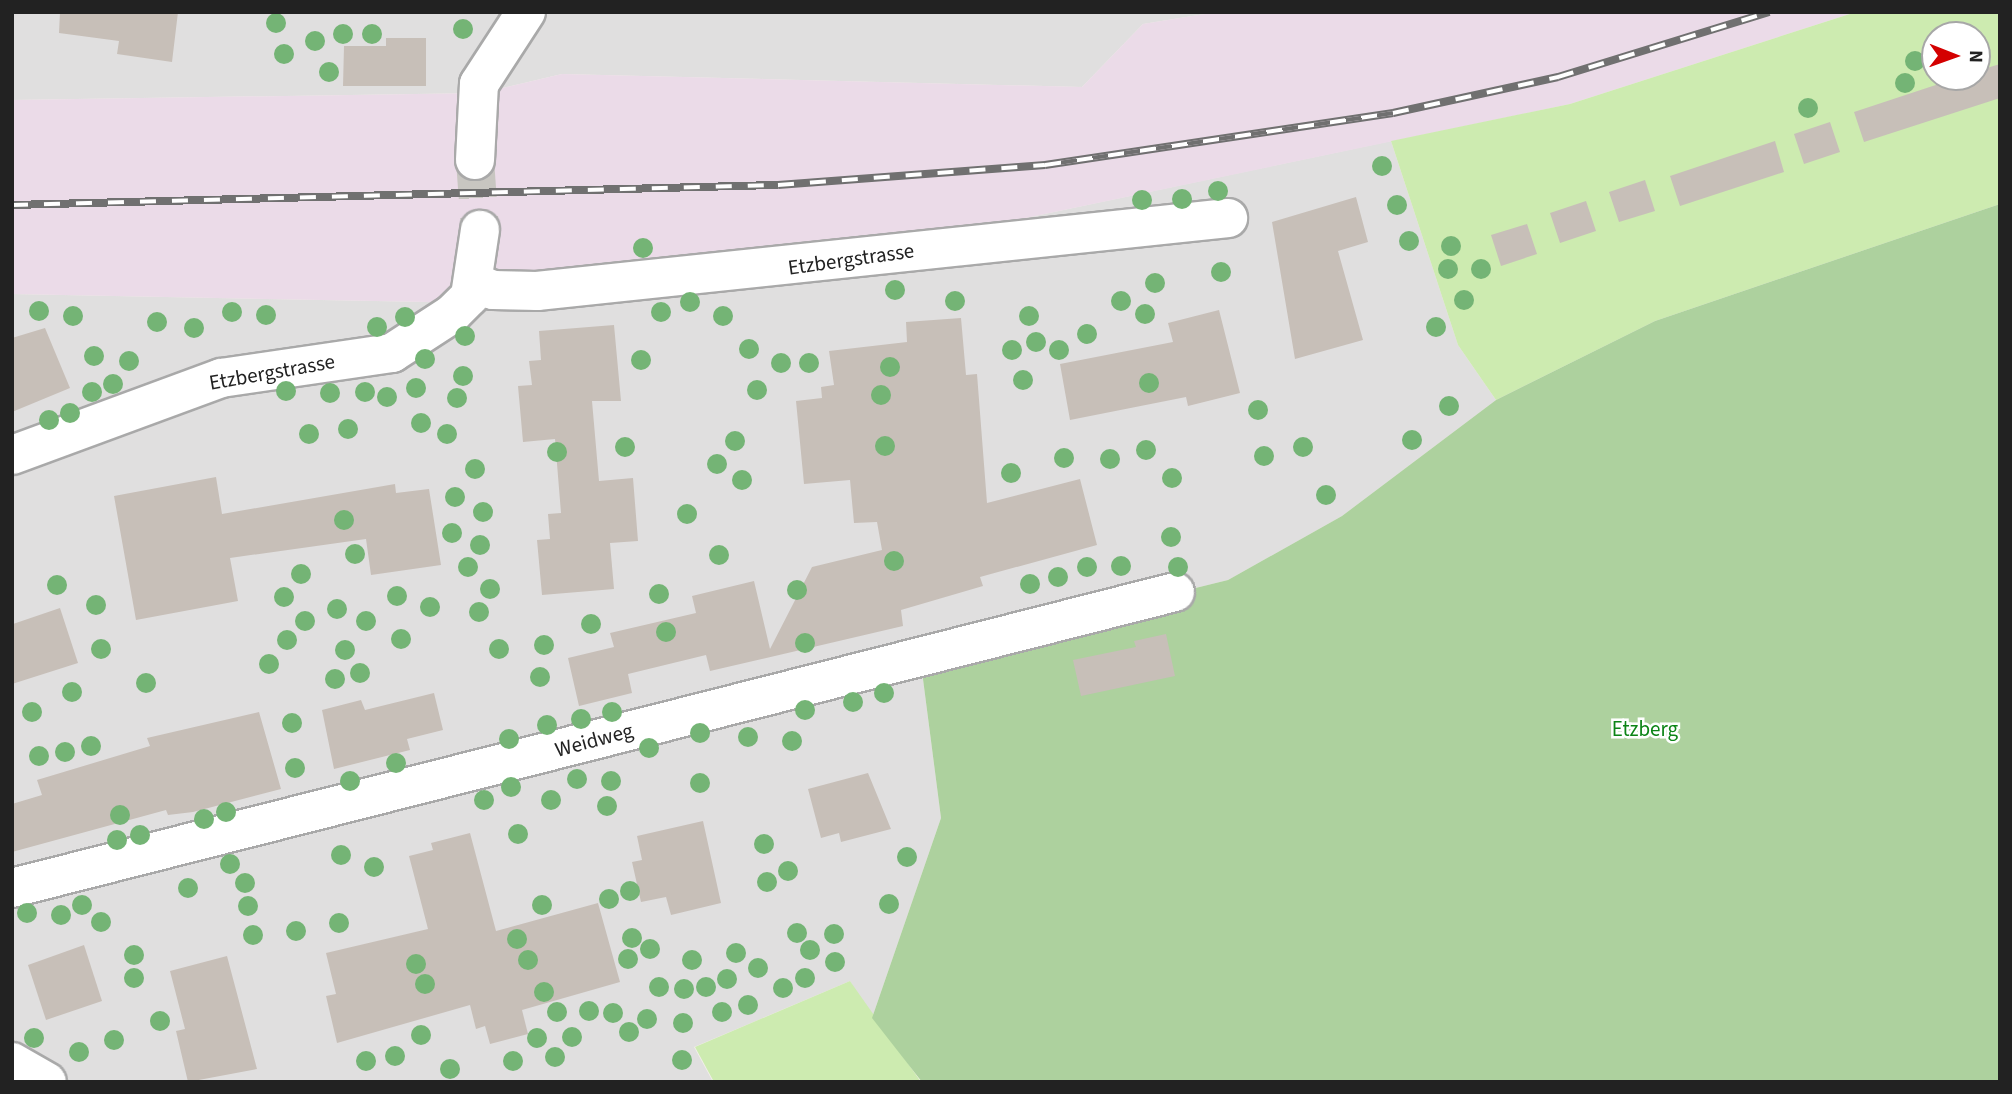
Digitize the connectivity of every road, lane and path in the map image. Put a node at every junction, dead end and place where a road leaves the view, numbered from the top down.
1 (526, 12) edge
2 (475, 159) tunnel mouth
3 (1228, 218) dead end
4 (480, 229) tunnel mouth
5 (475, 283) junction
6 (12, 455) edge
7 (1175, 592) dead end
8 (12, 888) edge
9 (12, 1062) edge
10 (47, 1082) edge

1 - 2 street
3 - 5 street, Etzbergstrasse
4 - 5 street
5 - 6 street, Etzbergstrasse
7 - 8 street, Weidweg
9 - 10 street

